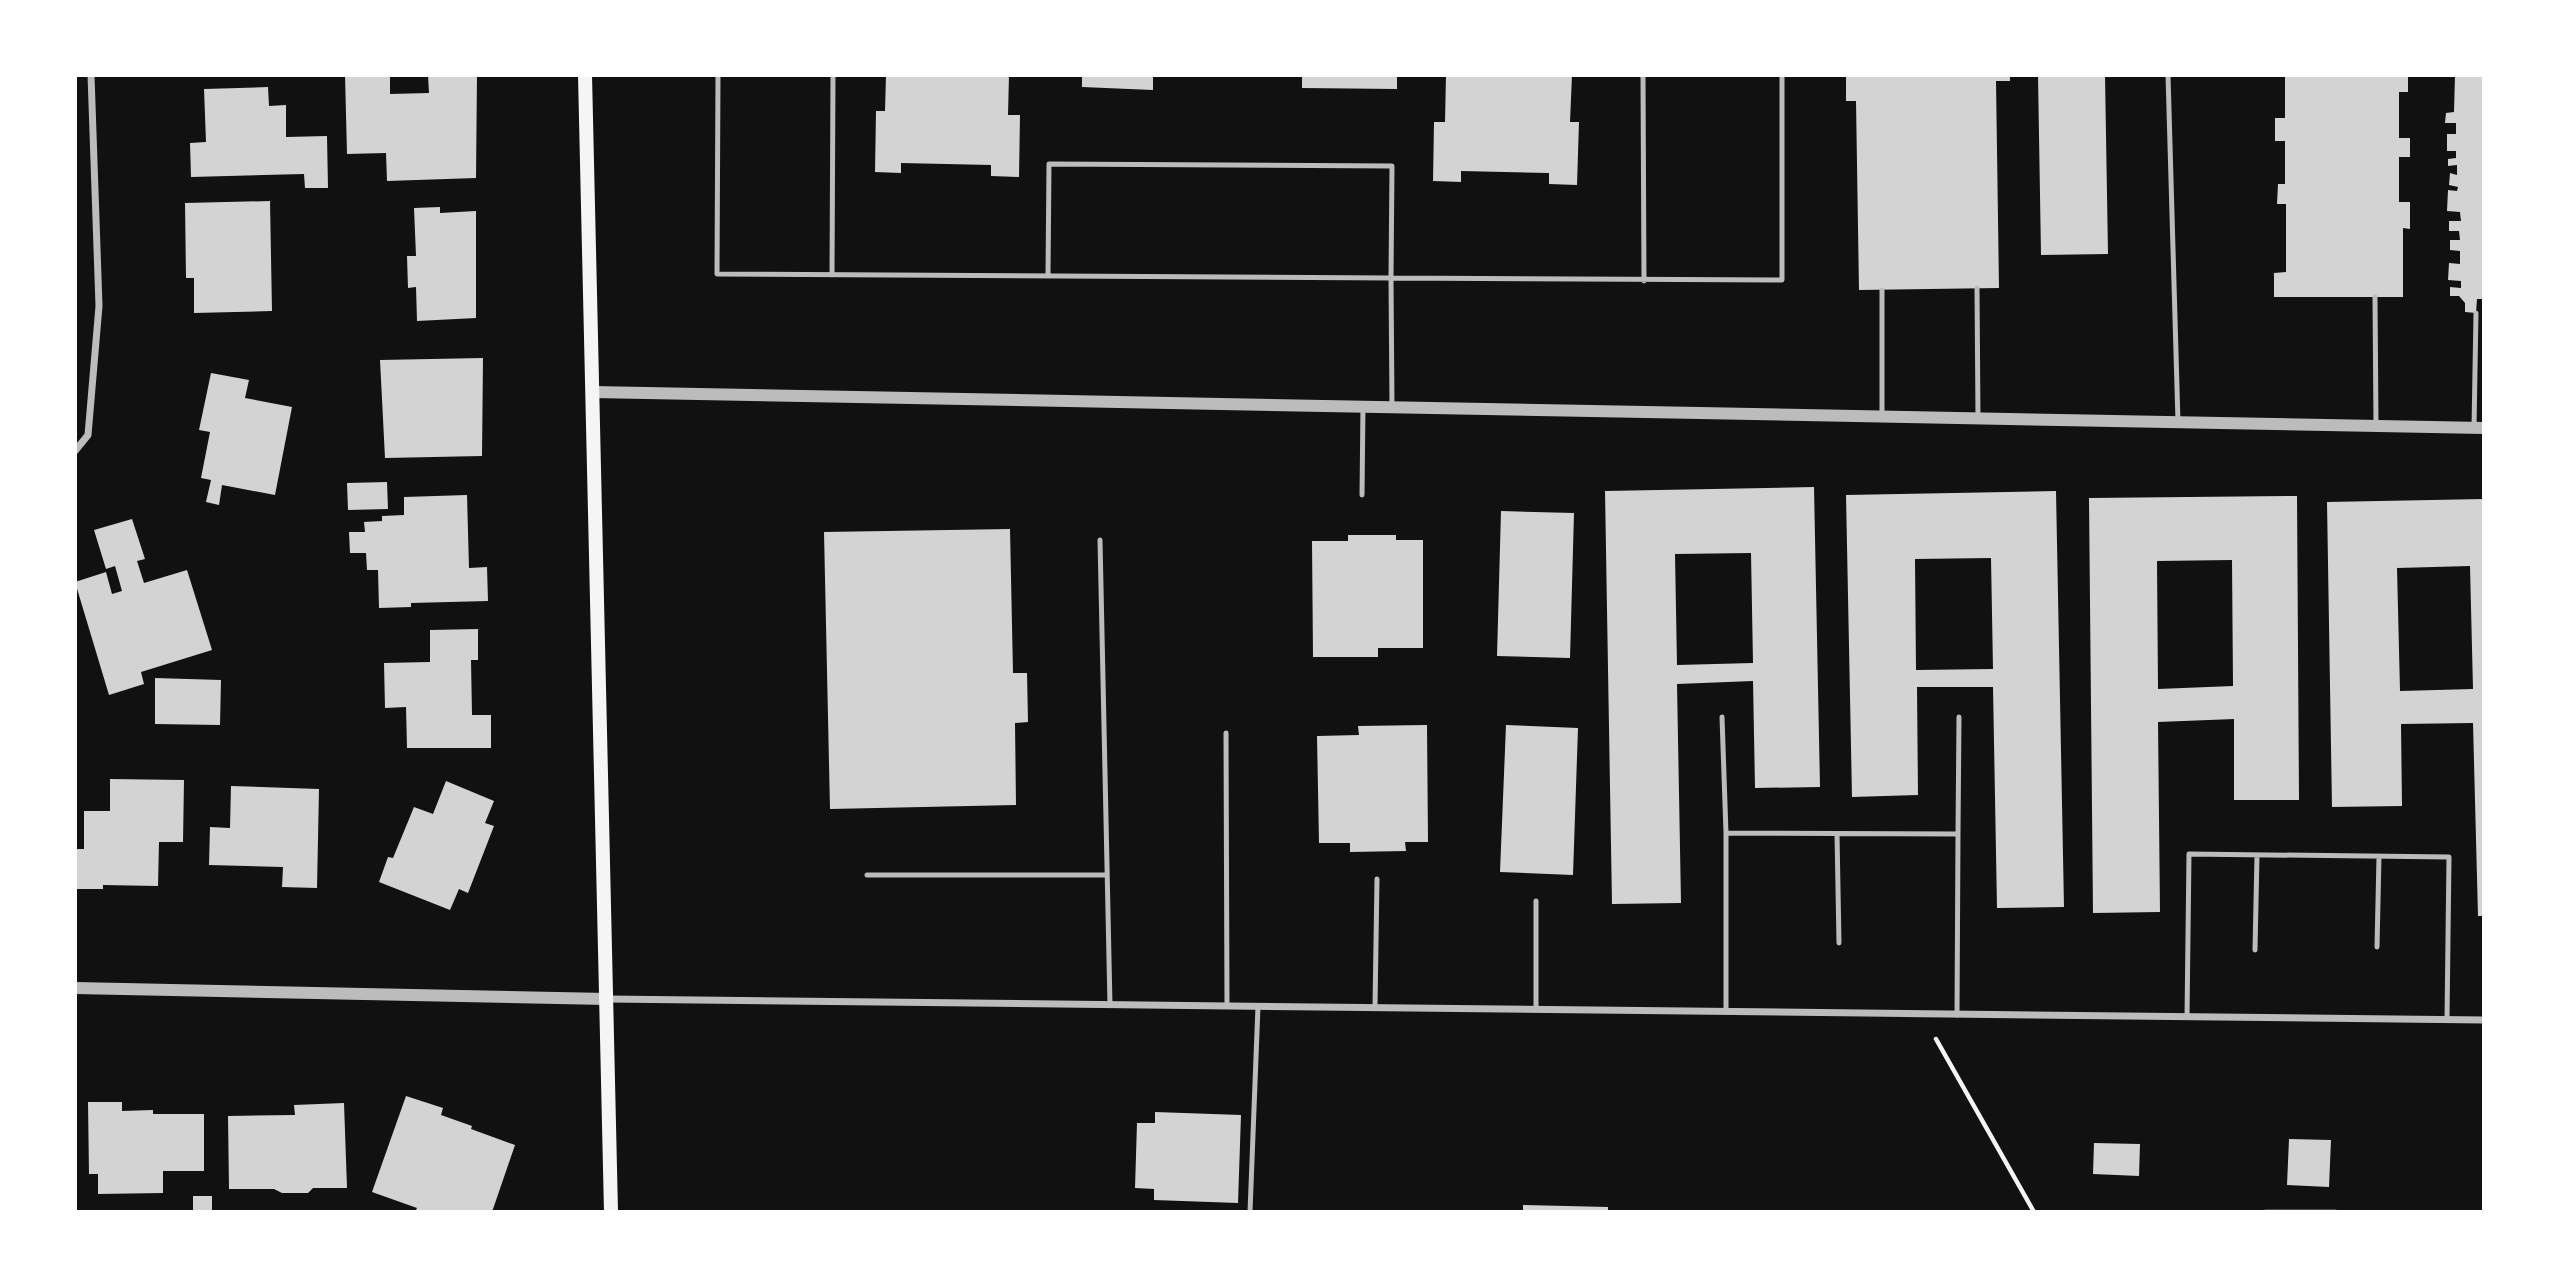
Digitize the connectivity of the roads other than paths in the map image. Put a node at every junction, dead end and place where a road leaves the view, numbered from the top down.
1 (91, 75) edge
2 (585, 75) edge
3 (718, 75) edge
4 (834, 75) edge
5 (1643, 75) edge
6 (1782, 75) edge
7 (2168, 75) edge
8 (832, 275) junction
9 (1048, 276) junction
10 (1391, 278) junction
11 (1644, 281) junction
12 (1977, 288) dead end
13 (1882, 290) dead end
14 (2375, 297) dead end
15 (2476, 313) dead end
16 (593, 392) junction
17 (1363, 406) junction
18 (1392, 407) junction
19 (1882, 416) junction
20 (1978, 418) junction
21 (2178, 422) junction
22 (2376, 426) junction
23 (2479, 428) edge
24 (75, 452) edge
25 (1362, 495) dead end
26 (1100, 540) dead end
27 (1722, 717) dead end
28 (1959, 718) dead end
29 (1226, 733) dead end
30 (1726, 833) junction
31 (1837, 834) junction
32 (1958, 834) junction
33 (2257, 855) junction
34 (2379, 857) junction
35 (867, 875) dead end
36 (1107, 876) junction
37 (1377, 879) dead end
38 (1536, 901) dead end
39 (1839, 943) dead end
40 (2378, 947) dead end
41 (2255, 950) dead end
42 (75, 988) edge
43 (607, 999) junction
44 (1110, 1005) junction
45 (1227, 1006) junction
46 (1258, 1006) junction
47 (1375, 1007) junction
48 (1536, 1009) junction
49 (1726, 1011) junction
50 (1957, 1015) junction
51 (2187, 1017) junction
52 (2447, 1020) junction
53 (2484, 1020) edge
54 (611, 1212) edge
55 (1250, 1212) edge

1 - 24 street
2 - 16 main road
3 - 8 lane
4 - 8 lane
5 - 11 lane
6 - 11 lane
7 - 21 lane
8 - 9 lane
9 - 10 lane
9 - 10 lane
10 - 11 lane
10 - 18 lane
12 - 20 lane
13 - 19 lane
14 - 22 lane
15 - 23 lane
16 - 17 street
16 - 43 main road
17 - 18 street
17 - 25 lane
18 - 19 street
19 - 20 street
20 - 21 street
21 - 22 street
22 - 23 street
26 - 36 lane
27 - 30 lane
28 - 32 lane
29 - 45 lane
30 - 31 lane
30 - 49 lane
31 - 32 lane
31 - 39 lane
32 - 50 lane
33 - 34 lane
33 - 41 lane
33 - 51 lane
34 - 40 lane
34 - 52 lane
35 - 36 lane
36 - 44 lane
37 - 47 lane
38 - 48 lane
42 - 43 street
43 - 44 street
43 - 54 main road
44 - 45 street
45 - 46 street
46 - 47 street
46 - 55 lane
47 - 48 street
48 - 49 street
49 - 50 street
50 - 51 street
51 - 52 street
52 - 53 street

